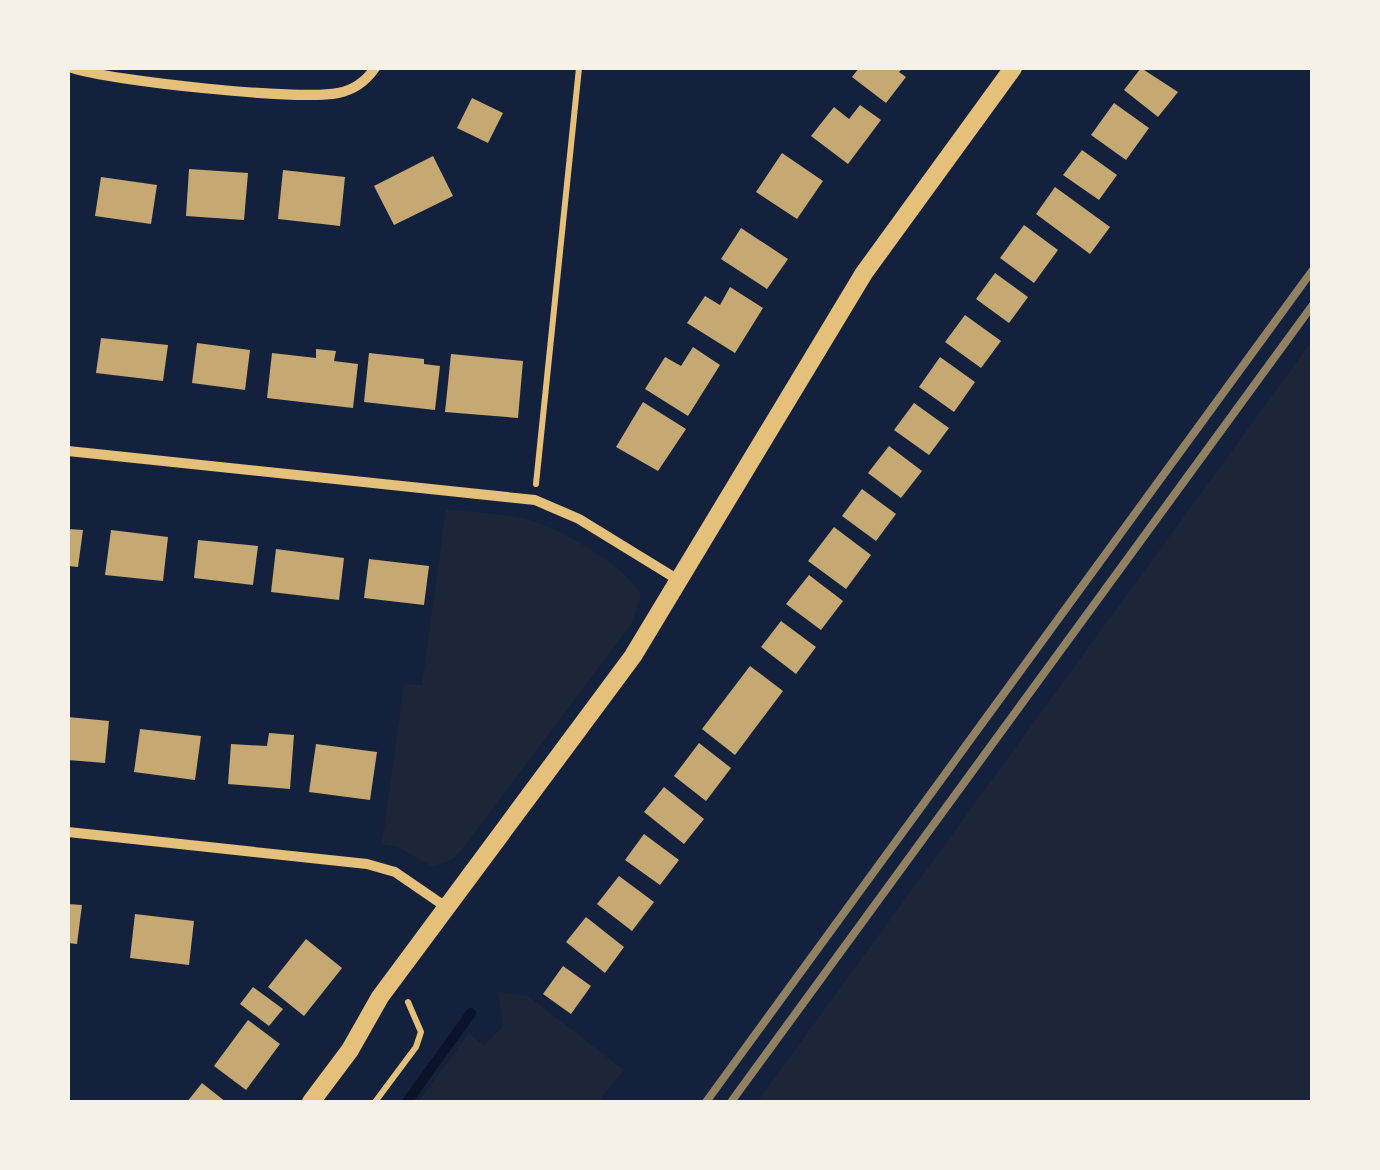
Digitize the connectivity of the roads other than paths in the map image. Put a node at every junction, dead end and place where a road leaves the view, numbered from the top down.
1 (72, 68) edge
2 (376, 68) edge
3 (1013, 68) edge
4 (68, 450) edge
5 (680, 580) junction
6 (68, 832) edge
7 (446, 907) junction
8 (312, 1102) edge

1 - 2 street
3 - 5 street
4 - 5 street
5 - 7 street
6 - 7 street
7 - 8 street

